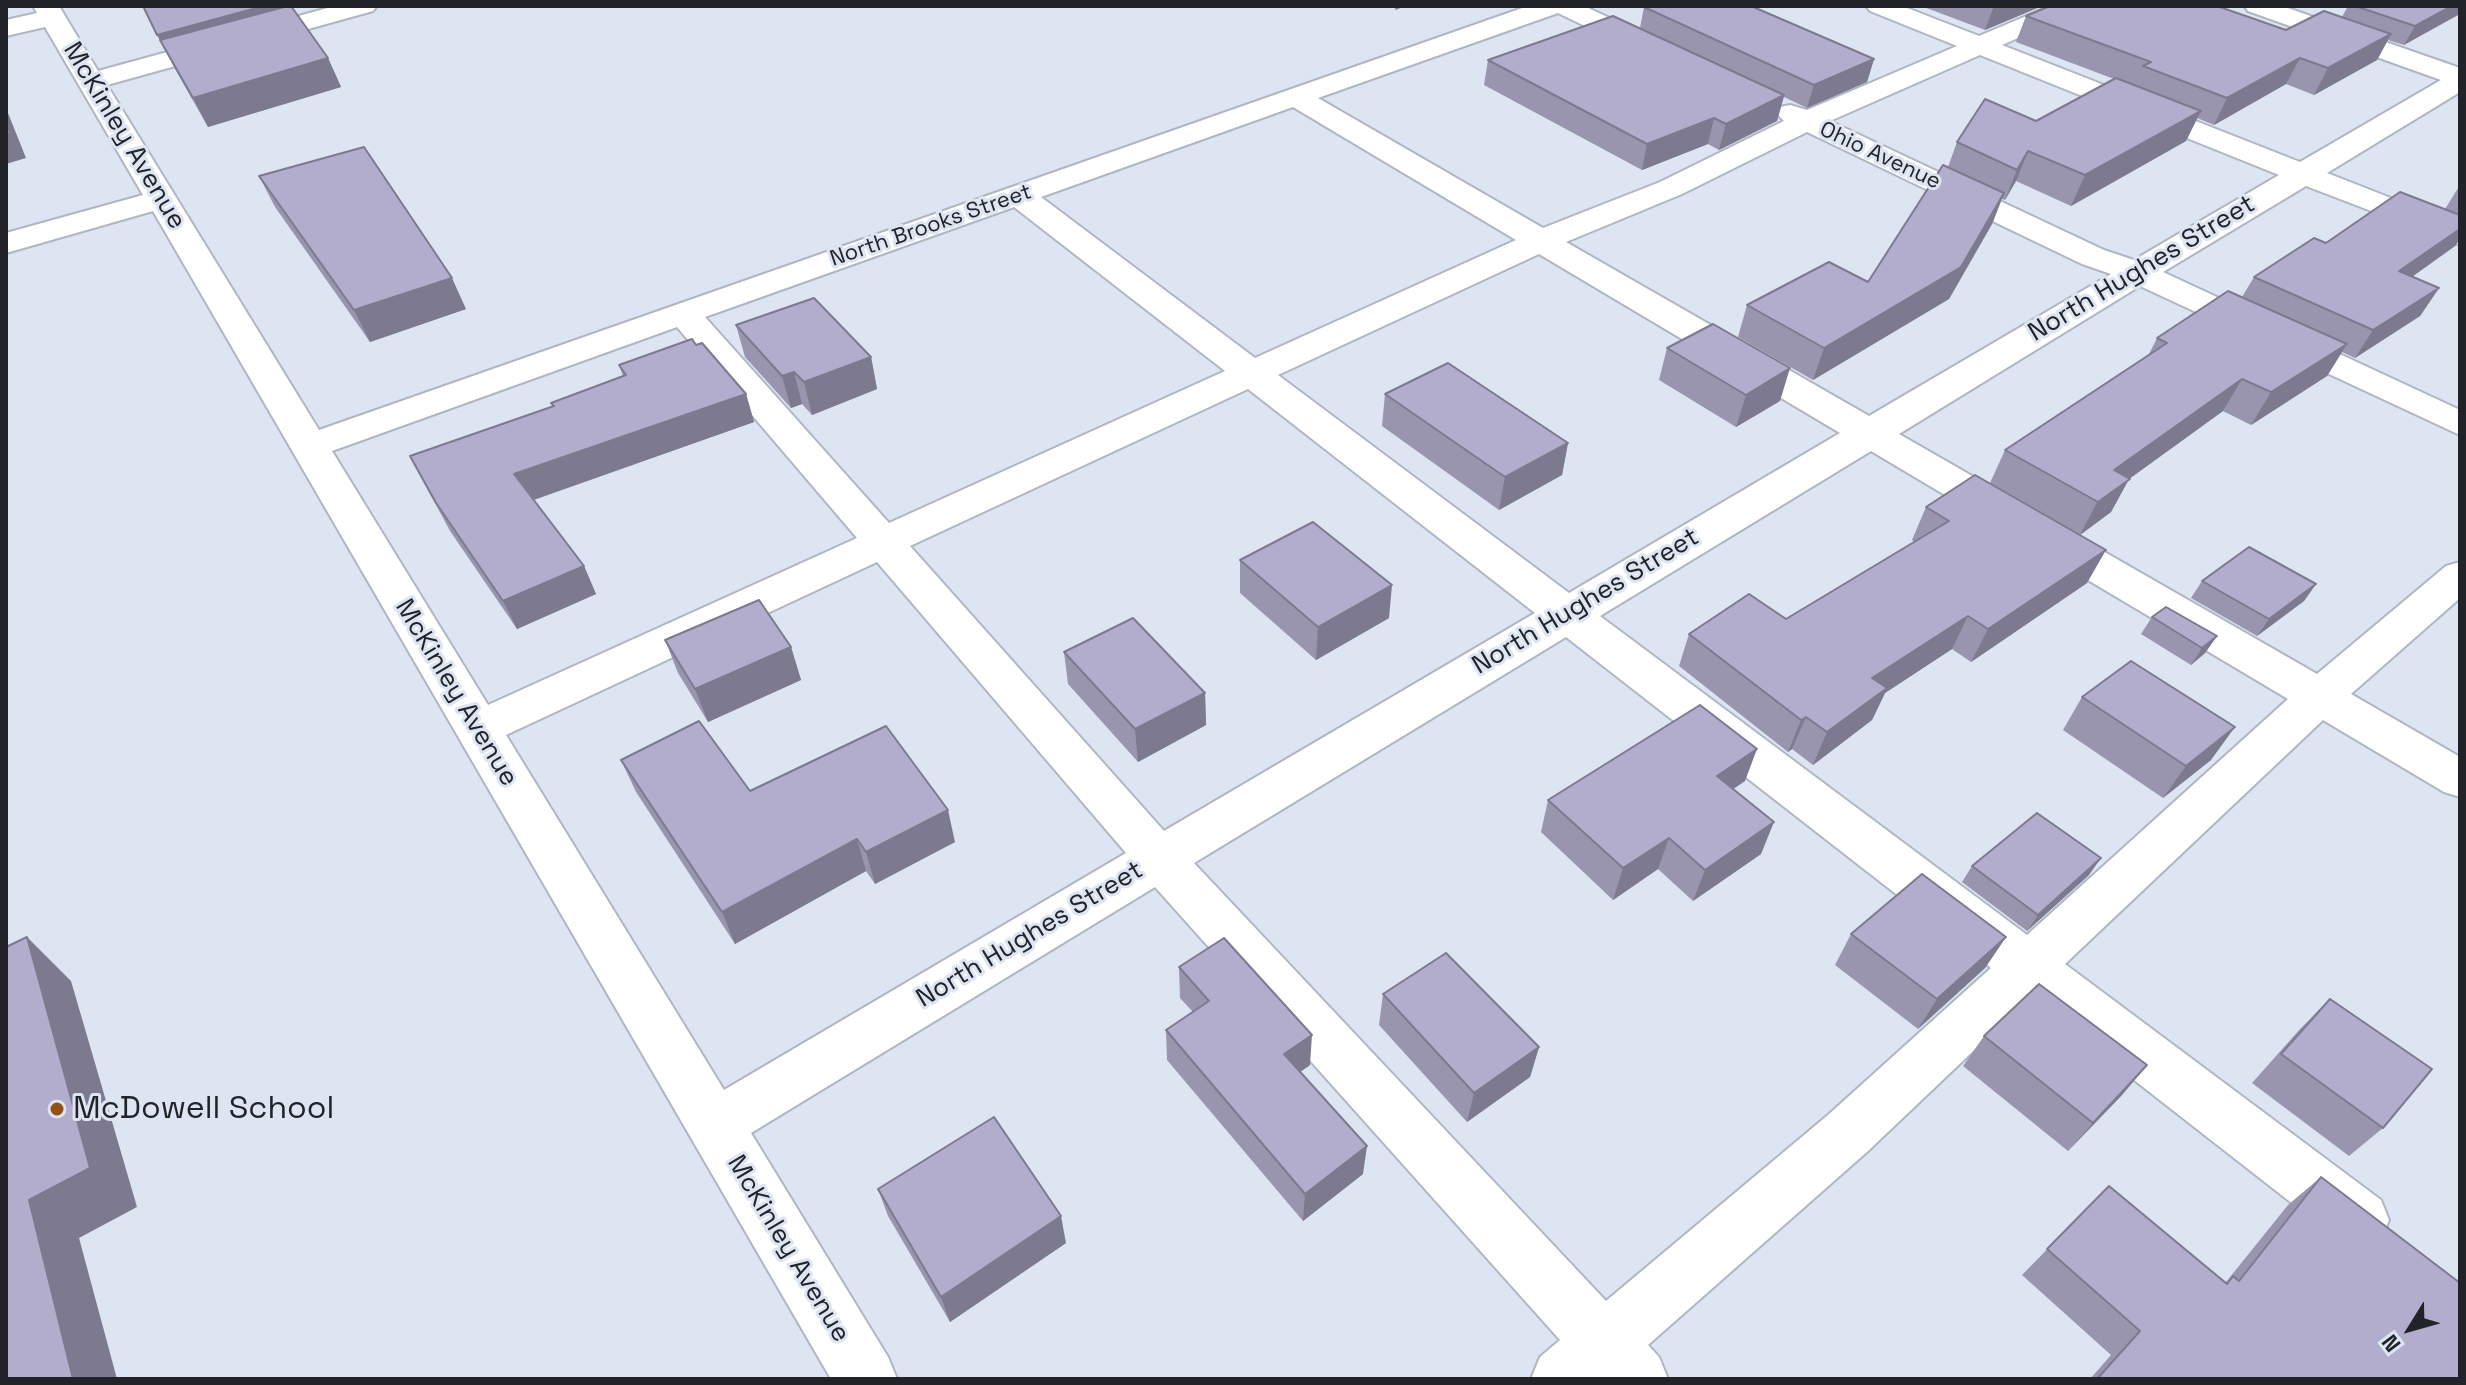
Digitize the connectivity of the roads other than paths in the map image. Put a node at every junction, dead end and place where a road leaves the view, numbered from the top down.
1 (364, 6) edge
2 (1552, 6) edge
3 (1564, 6) edge
4 (1879, 6) edge
5 (2071, 6) edge
6 (2257, 6) edge
7 (49, 12) edge
8 (6, 28) edge
9 (1980, 47) junction
10 (1678, 60) edge
11 (2460, 79) edge
12 (91, 81) junction
13 (1295, 97) junction
14 (1764, 101) edge
15 (1807, 121) junction
16 (2304, 173) junction
17 (1018, 195) junction
18 (163, 199) junction
19 (2460, 236) edge
20 (1542, 240) junction
21 (6, 243) edge
22 (2136, 272) junction
23 (683, 313) junction
24 (1252, 374) junction
25 (2460, 424) edge
26 (1870, 432) junction
27 (309, 446) junction
28 (881, 542) junction
29 (2460, 576) edge
30 (1567, 613) junction
31 (2320, 696) junction
32 (477, 729) junction
33 (2460, 779) edge
34 (1159, 858) junction
35 (2028, 967) junction
36 (713, 1126) junction
37 (2397, 1249) edge
38 (1604, 1342) junction
39 (866, 1379) edge
40 (1562, 1379) edge
41 (1637, 1379) edge

1 - 12 street
2 - 13 street, North Brooks Street
3 - 10 street
4 - 9 street
5 - 9 street
6 - 11 street
7 - 8 street
7 - 12 street, McKinley Avenue
9 - 15 street
9 - 16 street
11 - 16 street, North Hughes Street
12 - 18 street, McKinley Avenue
13 - 17 street, North Brooks Street
13 - 20 street
14 - 15 street, Ohio Avenue
15 - 20 street
15 - 22 street, Ohio Avenue
16 - 19 street
16 - 22 street, North Hughes Street
17 - 23 street, North Brooks Street
17 - 24 street
18 - 21 street
18 - 27 street, McKinley Avenue
20 - 24 street
20 - 26 street
22 - 25 street, Ohio Avenue
22 - 26 street, North Hughes Street
23 - 27 street, North Brooks Street
23 - 28 street
24 - 28 street
24 - 30 street
26 - 30 street, North Hughes Street
26 - 31 street
27 - 32 street, McKinley Avenue
28 - 32 street
28 - 34 street
29 - 31 street
30 - 34 street, North Hughes Street
30 - 35 street
31 - 33 street
31 - 35 street
32 - 36 street, McKinley Avenue
34 - 36 street, North Hughes Street
34 - 38 street
35 - 37 street
35 - 38 street
36 - 39 street, McKinley Avenue
38 - 40 street
38 - 41 street

